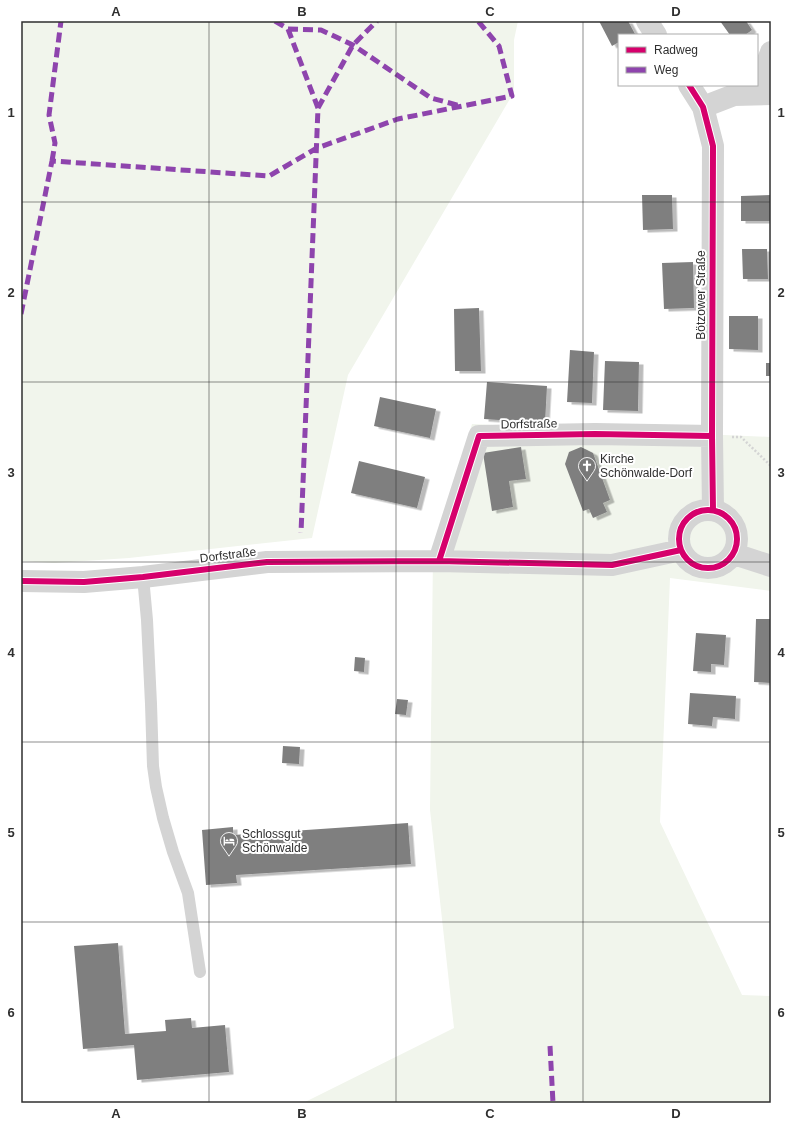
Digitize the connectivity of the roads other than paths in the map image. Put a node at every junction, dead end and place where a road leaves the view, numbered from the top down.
1 (647, 21) edge
2 (655, 34) edge
3 (771, 52) edge
4 (690, 86) edge
5 (767, 94) edge
6 (703, 107) junction
7 (712, 436) junction
8 (713, 510) junction
9 (681, 550) junction
10 (734, 554) junction
11 (439, 561) junction
12 (771, 566) edge
13 (143, 577) junction
14 (21, 581) edge
15 (200, 972) dead end

1 - 2 street
3 - 5 street
4 - 6 street, Bötzower Straße
5 - 6 street
6 - 7 street, Bötzower Straße
7 - 8 street, Bötzower Straße
7 - 11 street, Dorfstraße
8 - 9 street
8 - 10 street
9 - 10 street
9 - 11 street, Dorfstraße
10 - 12 street
11 - 13 street, Dorfstraße
13 - 14 street, Dorfstraße
13 - 15 lane

